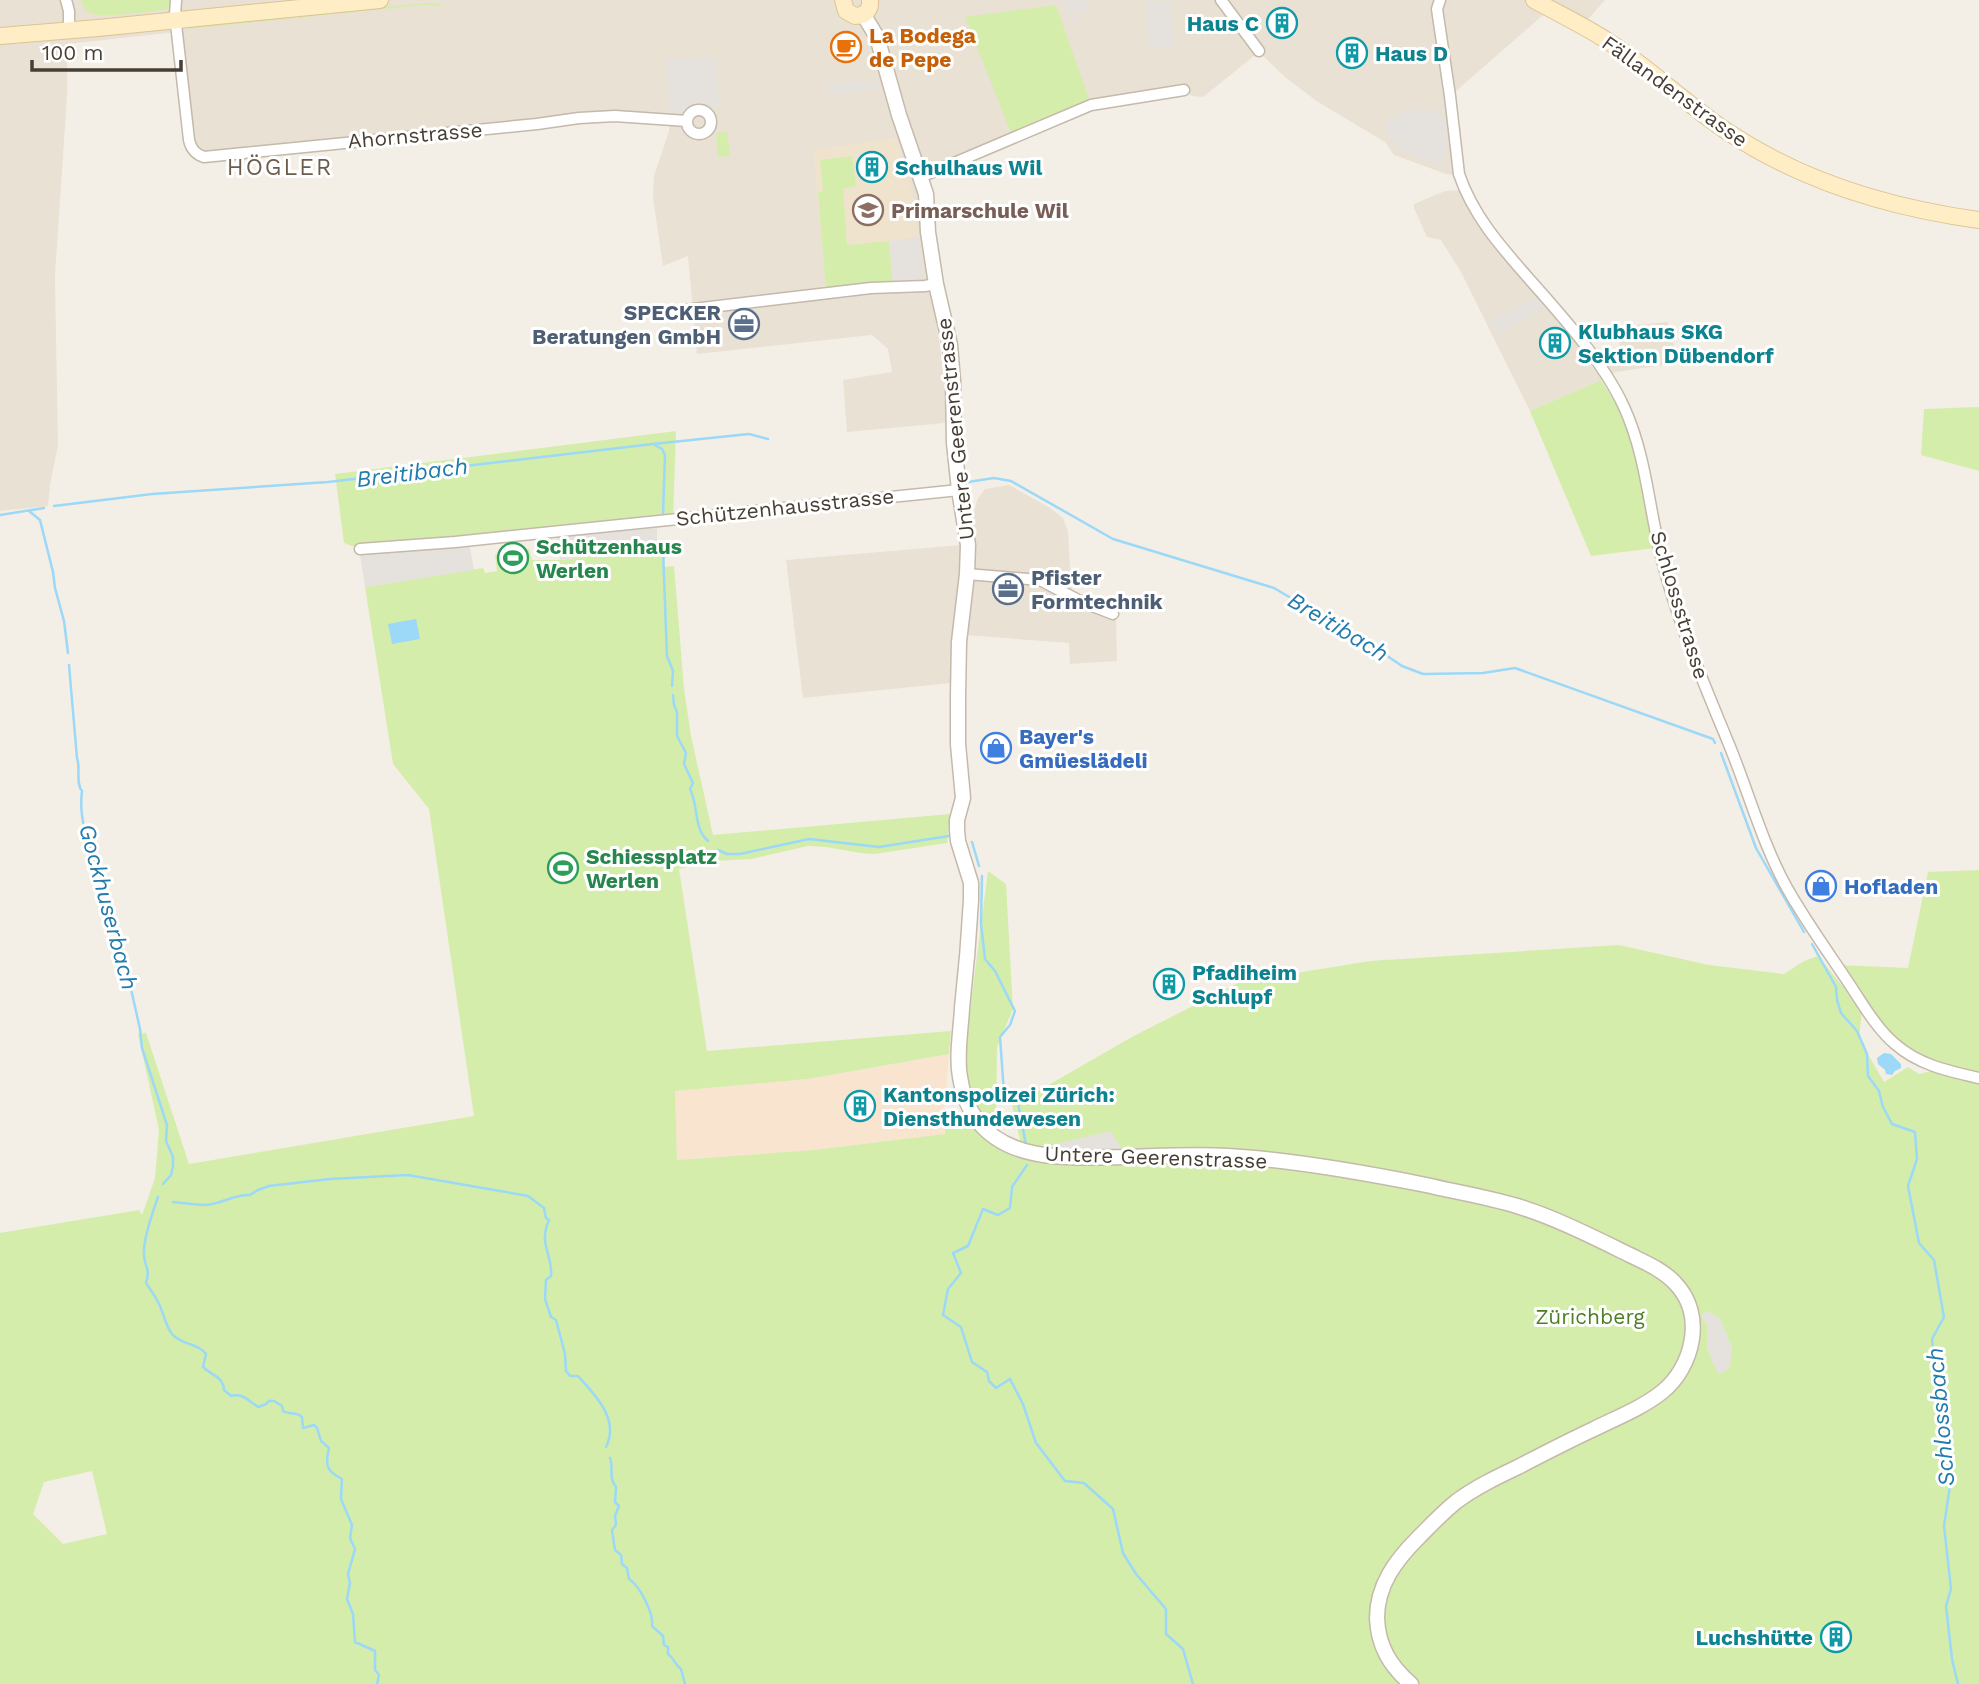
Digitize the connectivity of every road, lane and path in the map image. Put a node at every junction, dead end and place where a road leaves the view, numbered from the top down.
1 (66, 0) edge
2 (176, 0) edge
3 (380, 0) edge
4 (843, 0) edge
5 (1221, 0) edge
6 (1440, 0) edge
7 (1534, 0) edge
8 (867, 7) edge
9 (176, 20) junction
10 (69, 30) junction
11 (0, 36) edge
12 (1259, 51) dead end
13 (1184, 90) dead end
14 (687, 121) dead end
15 (921, 177) junction
16 (1979, 220) edge
17 (936, 284) junction
18 (668, 312) dead end
19 (958, 490) junction
20 (360, 549) dead end
21 (967, 574) junction
22 (1113, 614) dead end
23 (1979, 1078) edge
24 (1410, 1684) edge

1 - 10 street
2 - 9 street
3 - 9 main road
4 - 8 main road
5 - 12 street
6 - 23 street, Schlossstrasse
7 - 16 main road, Fällandenstrasse
8 - 15 street, Untere Geerenstrasse
9 - 10 main road
9 - 14 street, Ahornstrasse
10 - 11 main road
13 - 15 street
15 - 17 street, Untere Geerenstrasse
17 - 18 street
17 - 19 street, Untere Geerenstrasse
19 - 20 street, Schützenhausstrasse
19 - 21 street, Untere Geerenstrasse
21 - 22 street
21 - 24 street, Untere Geerenstrasse

